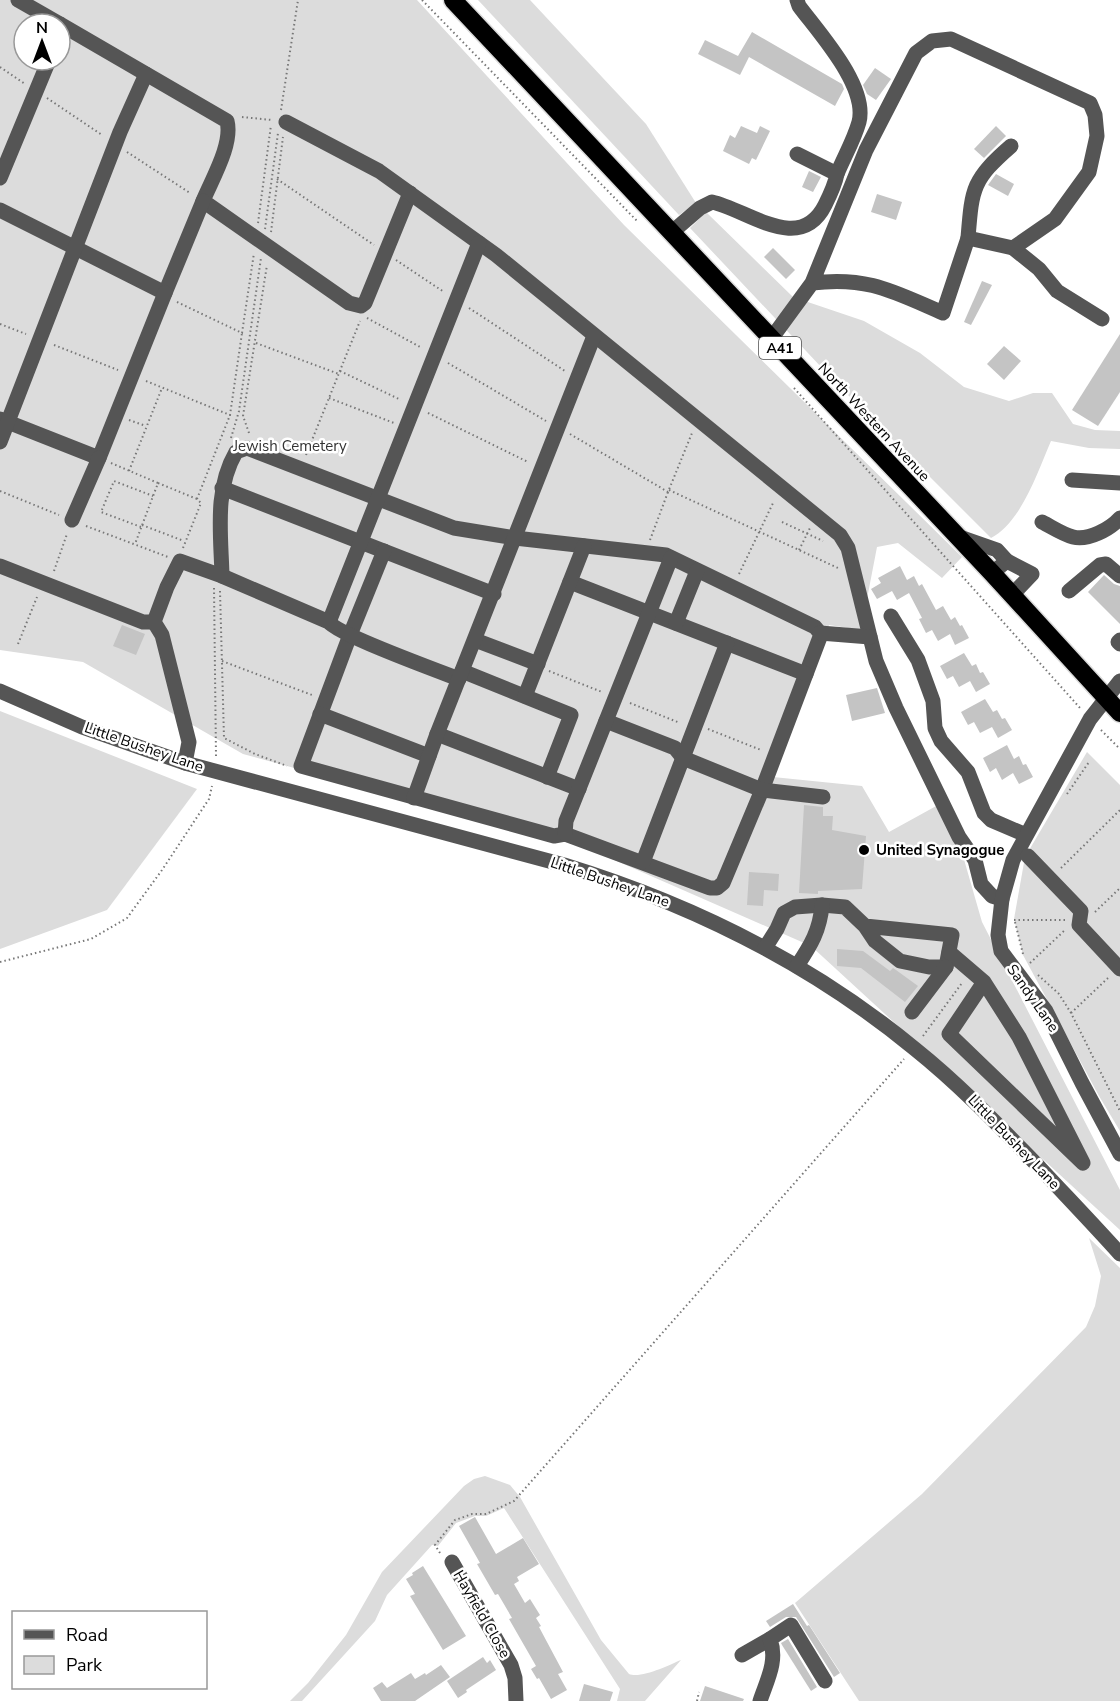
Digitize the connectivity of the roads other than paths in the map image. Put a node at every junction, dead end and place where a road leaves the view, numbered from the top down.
1 (18, 0) edge
2 (453, 0) edge
3 (797, 0) edge
4 (37, 12) edge
5 (72, 33) edge
6 (44, 72) edge
7 (146, 74) junction
8 (282, 120) road end
9 (1011, 146) dead end
10 (797, 154) dead end
11 (837, 174) junction
12 (0, 178) edge
13 (410, 193) junction
14 (203, 201) junction
15 (0, 210) edge
16 (671, 233) junction
17 (968, 238) junction
18 (479, 243) junction
19 (75, 248) junction
20 (1013, 248) junction
21 (812, 283) junction
22 (165, 293) junction
23 (1102, 319) dead end
24 (594, 336) junction
25 (771, 339) junction
26 (4, 421) edge
27 (0, 442) edge
28 (99, 458) junction
29 (1072, 480) dead end
30 (1120, 483) edge
31 (222, 488) junction
32 (377, 500) junction
33 (1120, 518) edge
34 (72, 520) road end
35 (1042, 522) dead end
36 (957, 536) junction
37 (514, 538) junction
38 (361, 541) junction
39 (584, 546) junction
40 (384, 551) junction
41 (670, 558) junction
42 (1007, 561) junction
43 (0, 566) edge
44 (697, 570) junction
45 (992, 573) junction
46 (217, 574) junction
47 (1120, 576) edge
48 (570, 582) junction
49 (1069, 591) dead end
50 (494, 594) junction
51 (1012, 595) junction
52 (649, 613) junction
53 (891, 616) dead end
54 (154, 622) junction
55 (329, 622) junction
56 (676, 623) junction
57 (820, 633) junction
58 (350, 635) junction
59 (870, 637) junction
60 (475, 640) junction
61 (727, 643) junction
62 (538, 664) junction
63 (806, 674) junction
64 (460, 675) junction
65 (1120, 681) edge
66 (0, 691) edge
67 (525, 696) junction
68 (1106, 698) junction
69 (323, 707) junction
70 (1120, 713) edge
71 (606, 721) junction
72 (437, 734) junction
73 (429, 756) junction
74 (683, 758) junction
75 (185, 763) junction
76 (547, 777) junction
77 (579, 789) junction
78 (762, 790) junction
79 (823, 797) dead end
80 (414, 798) junction
81 (565, 834) junction
82 (1026, 835) junction
83 (1028, 856) dead end
84 (643, 862) junction
85 (1002, 899) junction
86 (822, 905) junction
87 (865, 926) junction
88 (765, 948) junction
89 (947, 960) junction
90 (797, 966) junction
91 (1119, 968) edge
92 (984, 982) junction
93 (912, 1012) dead end
94 (1114, 1128) edge
95 (1120, 1154) edge
96 (1120, 1254) edge
97 (452, 1562) road end
98 (770, 1640) junction
99 (742, 1655) dead end
100 (825, 1681) dead end
101 (516, 1701) edge
102 (760, 1701) edge

1 - 4 street
2 - 16 highway, North Western Avenue / A41
3 - 11 street
5 - 7 street
6 - 12 street
7 - 14 street
7 - 19 street
8 - 13 street
9 - 17 street
10 - 11 street
11 - 16 street
13 - 14 street
13 - 18 street
14 - 22 street
15 - 19 street
16 - 25 highway, North Western Avenue / A41
17 - 20 street
17 - 21 street
18 - 24 street
18 - 32 street
19 - 22 street
19 - 26 street
20 - 21 street
20 - 23 street
21 - 25 street
22 - 28 street
24 - 37 street
24 - 59 street
25 - 36 highway, North Western Avenue / A41
26 - 27 street
26 - 28 street
28 - 34 street
29 - 30 street
31 - 32 street
31 - 38 street
31 - 46 street
32 - 37 street
32 - 38 street
33 - 35 street
36 - 42 street
36 - 45 highway, North Western Avenue / A41
37 - 39 street
37 - 50 street
38 - 40 street
38 - 55 street
39 - 41 street
39 - 48 street
40 - 50 street
40 - 58 street
41 - 44 street
41 - 52 street
42 - 45 street
42 - 51 street
43 - 54 street
44 - 56 street
44 - 57 street
45 - 51 highway, North Western Avenue / A41
46 - 54 street
46 - 55 street
47 - 49 street
48 - 52 street
48 - 62 street
50 - 60 street
51 - 68 highway, North Western Avenue / A41
52 - 56 street
52 - 71 street
53 - 82 street
54 - 75 street
55 - 58 street
56 - 61 street
57 - 59 street
57 - 63 street
58 - 64 street
58 - 69 street
59 - 85 street
60 - 62 street
60 - 64 street
61 - 63 street
61 - 74 street
62 - 67 street
63 - 78 street
64 - 67 street
64 - 72 street
65 - 68 street, Sandy Lane
66 - 75 street, Little Bushey Lane
67 - 76 street
68 - 70 highway, North Western Avenue / A41
68 - 82 street, Sandy Lane
69 - 73 street
69 - 80 street
71 - 74 street
71 - 77 street
72 - 73 street
72 - 76 street
73 - 80 street
74 - 78 street
74 - 84 street
75 - 88 street, Little Bushey Lane
76 - 77 street
77 - 81 street
78 - 79 street
78 - 84 street
80 - 81 street
81 - 84 street
82 - 85 street, Sandy Lane
83 - 91 street
85 - 94 street, Sandy Lane
86 - 87 street
86 - 88 street
86 - 90 street
87 - 89 street
87 - 89 street
88 - 90 street, Little Bushey Lane
89 - 92 street
89 - 93 street
90 - 96 street, Little Bushey Lane
92 - 92 street
94 - 95 street, Sandy Lane
97 - 101 street, Hayfield Close
98 - 99 street
98 - 100 street
98 - 102 street

